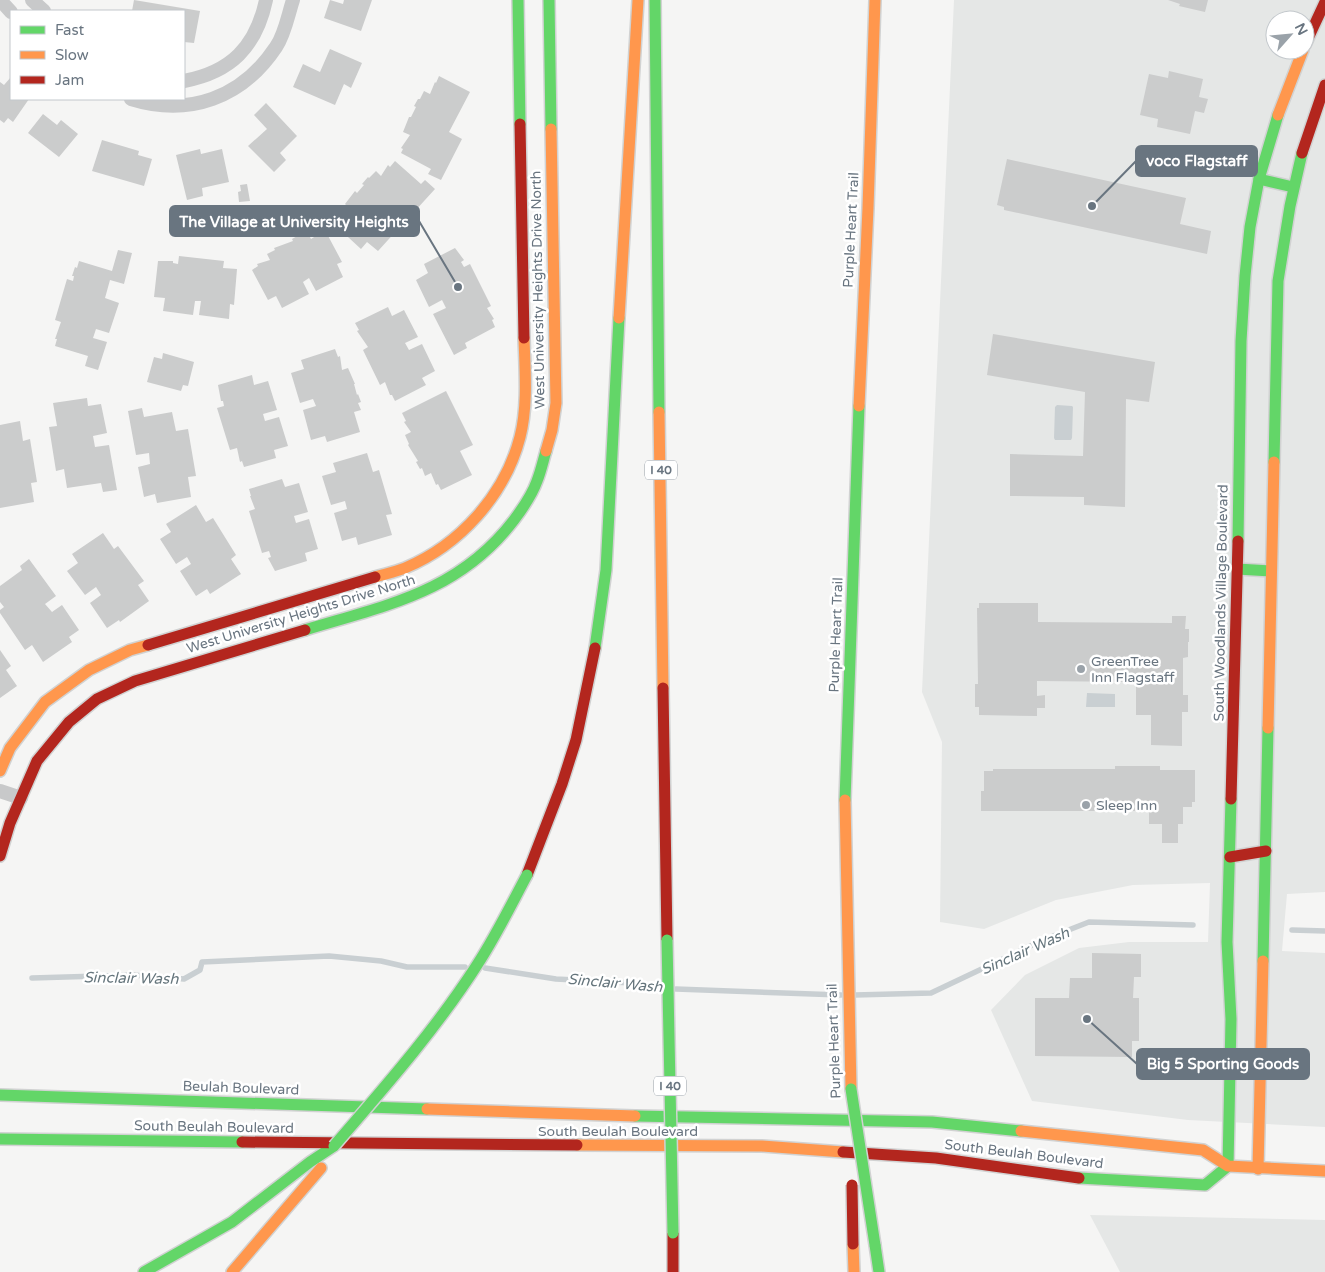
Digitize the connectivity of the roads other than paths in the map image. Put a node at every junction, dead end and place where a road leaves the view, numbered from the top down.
1 (0, 0) edge
2 (32, 0) edge
3 (266, 0) edge
4 (293, 0) edge
5 (518, 0) edge
6 (549, 0) edge
7 (638, 0) edge
8 (655, 0) edge
9 (875, 0) edge
10 (1325, 2) edge
11 (43, 10) edge
12 (10, 11) edge
13 (1315, 24) edge
14 (1299, 60) edge
15 (185, 80) edge
16 (1325, 85) edge
17 (135, 100) edge
18 (1259, 178) junction
19 (1293, 187) junction
20 (1237, 569) junction
21 (1271, 572) junction
22 (0, 771) edge
23 (0, 790) edge
24 (21, 798) junction
25 (5, 821) edge
26 (1266, 851) junction
27 (0, 856) edge
28 (1230, 857) junction
29 (851, 1089) junction
30 (0, 1095) edge
31 (481, 1111) joint
32 (0, 1139) edge
33 (334, 1146) junction
34 (1228, 1166) junction
35 (1258, 1168) junction
36 (1325, 1171) edge
37 (235, 1269) edge
38 (144, 1272) edge
39 (673, 1272) edge
40 (854, 1272) edge
41 (878, 1272) edge

1 - 12 street
2 - 11 street
3 - 15 street
4 - 17 street
5 - 22 main road, West University Heights Drive North
6 - 24 main road, West University Heights Drive North
7 - 33 main road, bridge
8 - 39 main road, I 40, bridge
9 - 29 main road, Purple Heart Trail
10 - 13 main road
14 - 18 main road, South Woodlands Village Boulevard
16 - 19 main road
18 - 19 main road
18 - 20 main road, South Woodlands Village Boulevard
19 - 21 main road
20 - 21 main road
20 - 28 main road, South Woodlands Village Boulevard
21 - 26 main road
23 - 24 street
24 - 25 main road, West University Heights Drive North
25 - 27 main road, West University Heights Drive North
26 - 28 main road
26 - 35 main road
28 - 34 main road, South Woodlands Village Boulevard
29 - 40 main road, Purple Heart Trail, bridge
29 - 41 main road, bridge
30 - 31 main road, Beulah Boulevard
31 - 34 main road, South Beulah Boulevard
32 - 34 main road, South Beulah Boulevard
33 - 37 main road
33 - 38 main road
34 - 35 main road, South Beulah Boulevard
35 - 36 main road, South Beulah Boulevard

